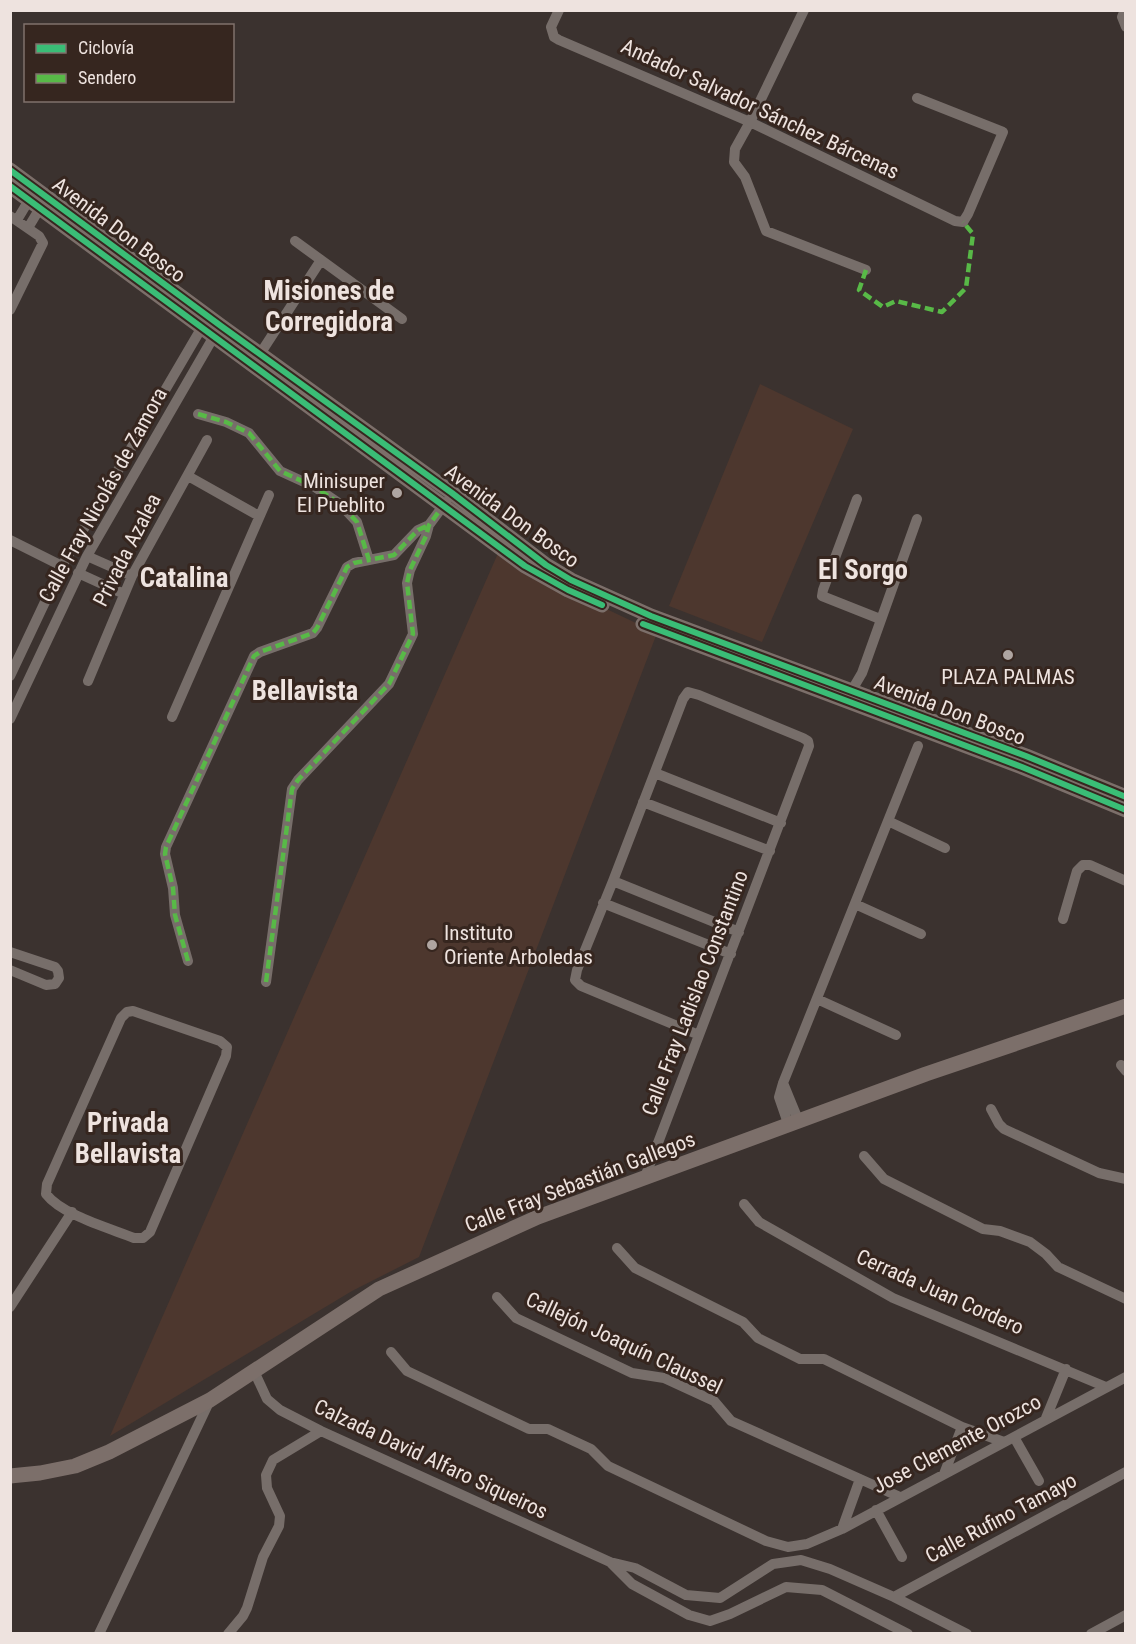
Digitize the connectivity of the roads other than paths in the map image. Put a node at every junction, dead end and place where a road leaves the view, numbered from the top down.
1 (559, 10) edge
2 (804, 10) edge
3 (1125, 10) edge
4 (1125, 27) edge
5 (917, 98) dead end
6 (750, 122) junction
7 (10, 170) edge
8 (10, 186) edge
9 (34, 204) junction
10 (14, 218) edge
11 (28, 228) junction
12 (295, 241) dead end
13 (321, 260) junction
14 (866, 270) dead end
15 (10, 310) edge
16 (402, 319) dead end
17 (211, 326) junction
18 (260, 354) junction
19 (198, 414) dead end
20 (207, 440) dead end
21 (188, 476) junction
22 (269, 495) dead end
23 (448, 499) junction
24 (857, 499) dead end
25 (259, 516) junction
26 (917, 519) dead end
27 (429, 525) junction
28 (10, 540) edge
29 (87, 556) junction
30 (369, 560) junction
31 (62, 567) junction
32 (78, 573) junction
33 (132, 576) junction
34 (52, 588) junction
35 (69, 594) junction
36 (124, 594) junction
37 (880, 619) junction
38 (674, 630) junction
39 (15, 652) edge
40 (10, 676) edge
41 (88, 681) dead end
42 (852, 690) junction
43 (172, 717) dead end
44 (10, 719) edge
45 (918, 746) dead end
46 (655, 773) junction
47 (1125, 797) edge
48 (643, 802) junction
49 (1125, 810) edge
50 (888, 821) junction
51 (781, 823) junction
52 (945, 848) dead end
53 (770, 851) junction
54 (1125, 880) edge
55 (613, 881) junction
56 (603, 903) junction
57 (855, 904) junction
58 (1062, 919) dead end
59 (739, 932) junction
60 (921, 934) dead end
61 (10, 952) edge
62 (731, 954) junction
63 (188, 961) dead end
64 (10, 970) edge
65 (266, 982) dead end
66 (817, 999) junction
67 (1125, 1006) edge
68 (699, 1035) junction
69 (896, 1035) dead end
70 (991, 1109) dead end
71 (794, 1124) junction
72 (864, 1156) dead end
73 (645, 1177) junction
74 (1125, 1179) edge
75 (744, 1204) dead end
76 (72, 1212) junction
77 (617, 1248) dead end
78 (496, 1297) dead end
79 (1125, 1299) edge
80 (10, 1307) edge
81 (391, 1352) dead end
82 (1066, 1369) junction
83 (254, 1371) junction
84 (1125, 1377) edge
85 (1106, 1388) junction
86 (210, 1400) junction
87 (1047, 1418) junction
88 (962, 1427) junction
89 (321, 1431) junction
90 (1009, 1440) junction
91 (1125, 1472) edge
92 (944, 1474) junction
93 (10, 1476) edge
94 (860, 1479) junction
95 (1039, 1481) dead end
96 (900, 1497) junction
97 (876, 1510) junction
98 (842, 1529) junction
99 (902, 1557) dead end
100 (610, 1562) junction
101 (894, 1597) junction
102 (1125, 1615) edge
103 (99, 1634) edge
104 (228, 1634) edge
105 (908, 1634) edge
106 (967, 1634) edge
107 (1090, 1634) edge

1 - 6 street, Andador Salvador Sánchez Bárcenas
2 - 6 street
3 - 4 street
5 - 6 street, Andador Salvador Sánchez Bárcenas
6 - 14 street
7 - 17 street, Avenida Don Bosco
8 - 9 street, Avenida Don Bosco
9 - 10 street
9 - 11 street
9 - 17 street, Avenida Don Bosco
10 - 11 street
11 - 15 street
12 - 13 street
13 - 16 street
13 - 18 street
17 - 18 street, Avenida Don Bosco
17 - 23 street, Avenida Don Bosco
17 - 29 street, Calle Fray Nicolás de Zamora
17 - 31 street, Calle Fray Nicolás de Zamora
18 - 23 street, Avenida Don Bosco
19 - 30 street
20 - 21 street, Privada Azalea
21 - 25 street
21 - 33 street, Privada Azalea
22 - 25 street
23 - 27 street
23 - 38 street, Avenida Don Bosco
24 - 37 street
25 - 43 street
26 - 37 street
27 - 30 street
27 - 65 street
28 - 31 street
29 - 32 street, Calle Fray Nicolás de Zamora
29 - 33 street
30 - 63 street
31 - 34 street, Calle Fray Nicolás de Zamora
32 - 35 street, Calle Fray Nicolás de Zamora
32 - 36 street
33 - 36 street, Privada Azalea
34 - 35 street
34 - 39 street, Calle Fray Nicolás de Zamora
35 - 44 street, Calle Fray Nicolás de Zamora
36 - 41 street, Privada Azalea
37 - 42 street
38 - 42 street, Avenida Don Bosco
38 - 49 street, Avenida Don Bosco
39 - 40 street, Calle Fray Nicolás de Zamora
42 - 47 street, Avenida Don Bosco
45 - 50 street
46 - 48 street
46 - 51 street
46 - 51 street, Calle Fray Ladislao Constantino
48 - 53 street
48 - 55 street
50 - 52 street
50 - 57 street
51 - 53 street, Calle Fray Ladislao Constantino
53 - 59 street, Calle Fray Ladislao Constantino
54 - 58 street
55 - 56 street
55 - 59 street
56 - 62 street
56 - 68 street
57 - 60 street
57 - 66 street
59 - 62 street, Calle Fray Ladislao Constantino
61 - 64 street
62 - 68 street, Calle Fray Ladislao Constantino
66 - 69 street
66 - 71 street
67 - 71 street, Calle Fray Sebastián Gallegos
68 - 73 street, Calle Fray Ladislao Constantino
70 - 74 street
71 - 73 street, Calle Fray Sebastián Gallegos
72 - 79 street
73 - 83 street, Calle Fray Sebastián Gallegos
75 - 82 street, Cerrada Juan Cordero
76 - 76 street
76 - 80 street
77 - 88 street
78 - 94 street, Callejón Joaquín Claussel
81 - 98 street, Jose Clemente Orozco
82 - 85 street, Cerrada Juan Cordero
82 - 87 street
83 - 86 street, Calle Fray Sebastián Gallegos
83 - 89 street, Calzada David Alfaro Siqueiros
84 - 85 street, Jose Clemente Orozco
85 - 87 street, Jose Clemente Orozco
86 - 93 street, Calle Fray Sebastián Gallegos
86 - 103 street
87 - 90 street, Jose Clemente Orozco
88 - 90 street
88 - 92 street
89 - 100 street, Calzada David Alfaro Siqueiros
89 - 104 street
90 - 92 street, Jose Clemente Orozco
90 - 95 street
91 - 101 street, Calle Rufino Tamayo
92 - 96 street, Jose Clemente Orozco
94 - 96 street, Callejón Joaquín Claussel
94 - 98 street
96 - 97 street, Jose Clemente Orozco
97 - 98 street, Jose Clemente Orozco
97 - 99 street
100 - 101 street, Calzada David Alfaro Siqueiros
100 - 105 street, Calzada David Alfaro Siqueiros
101 - 106 street, Calzada David Alfaro Siqueiros
102 - 107 street

